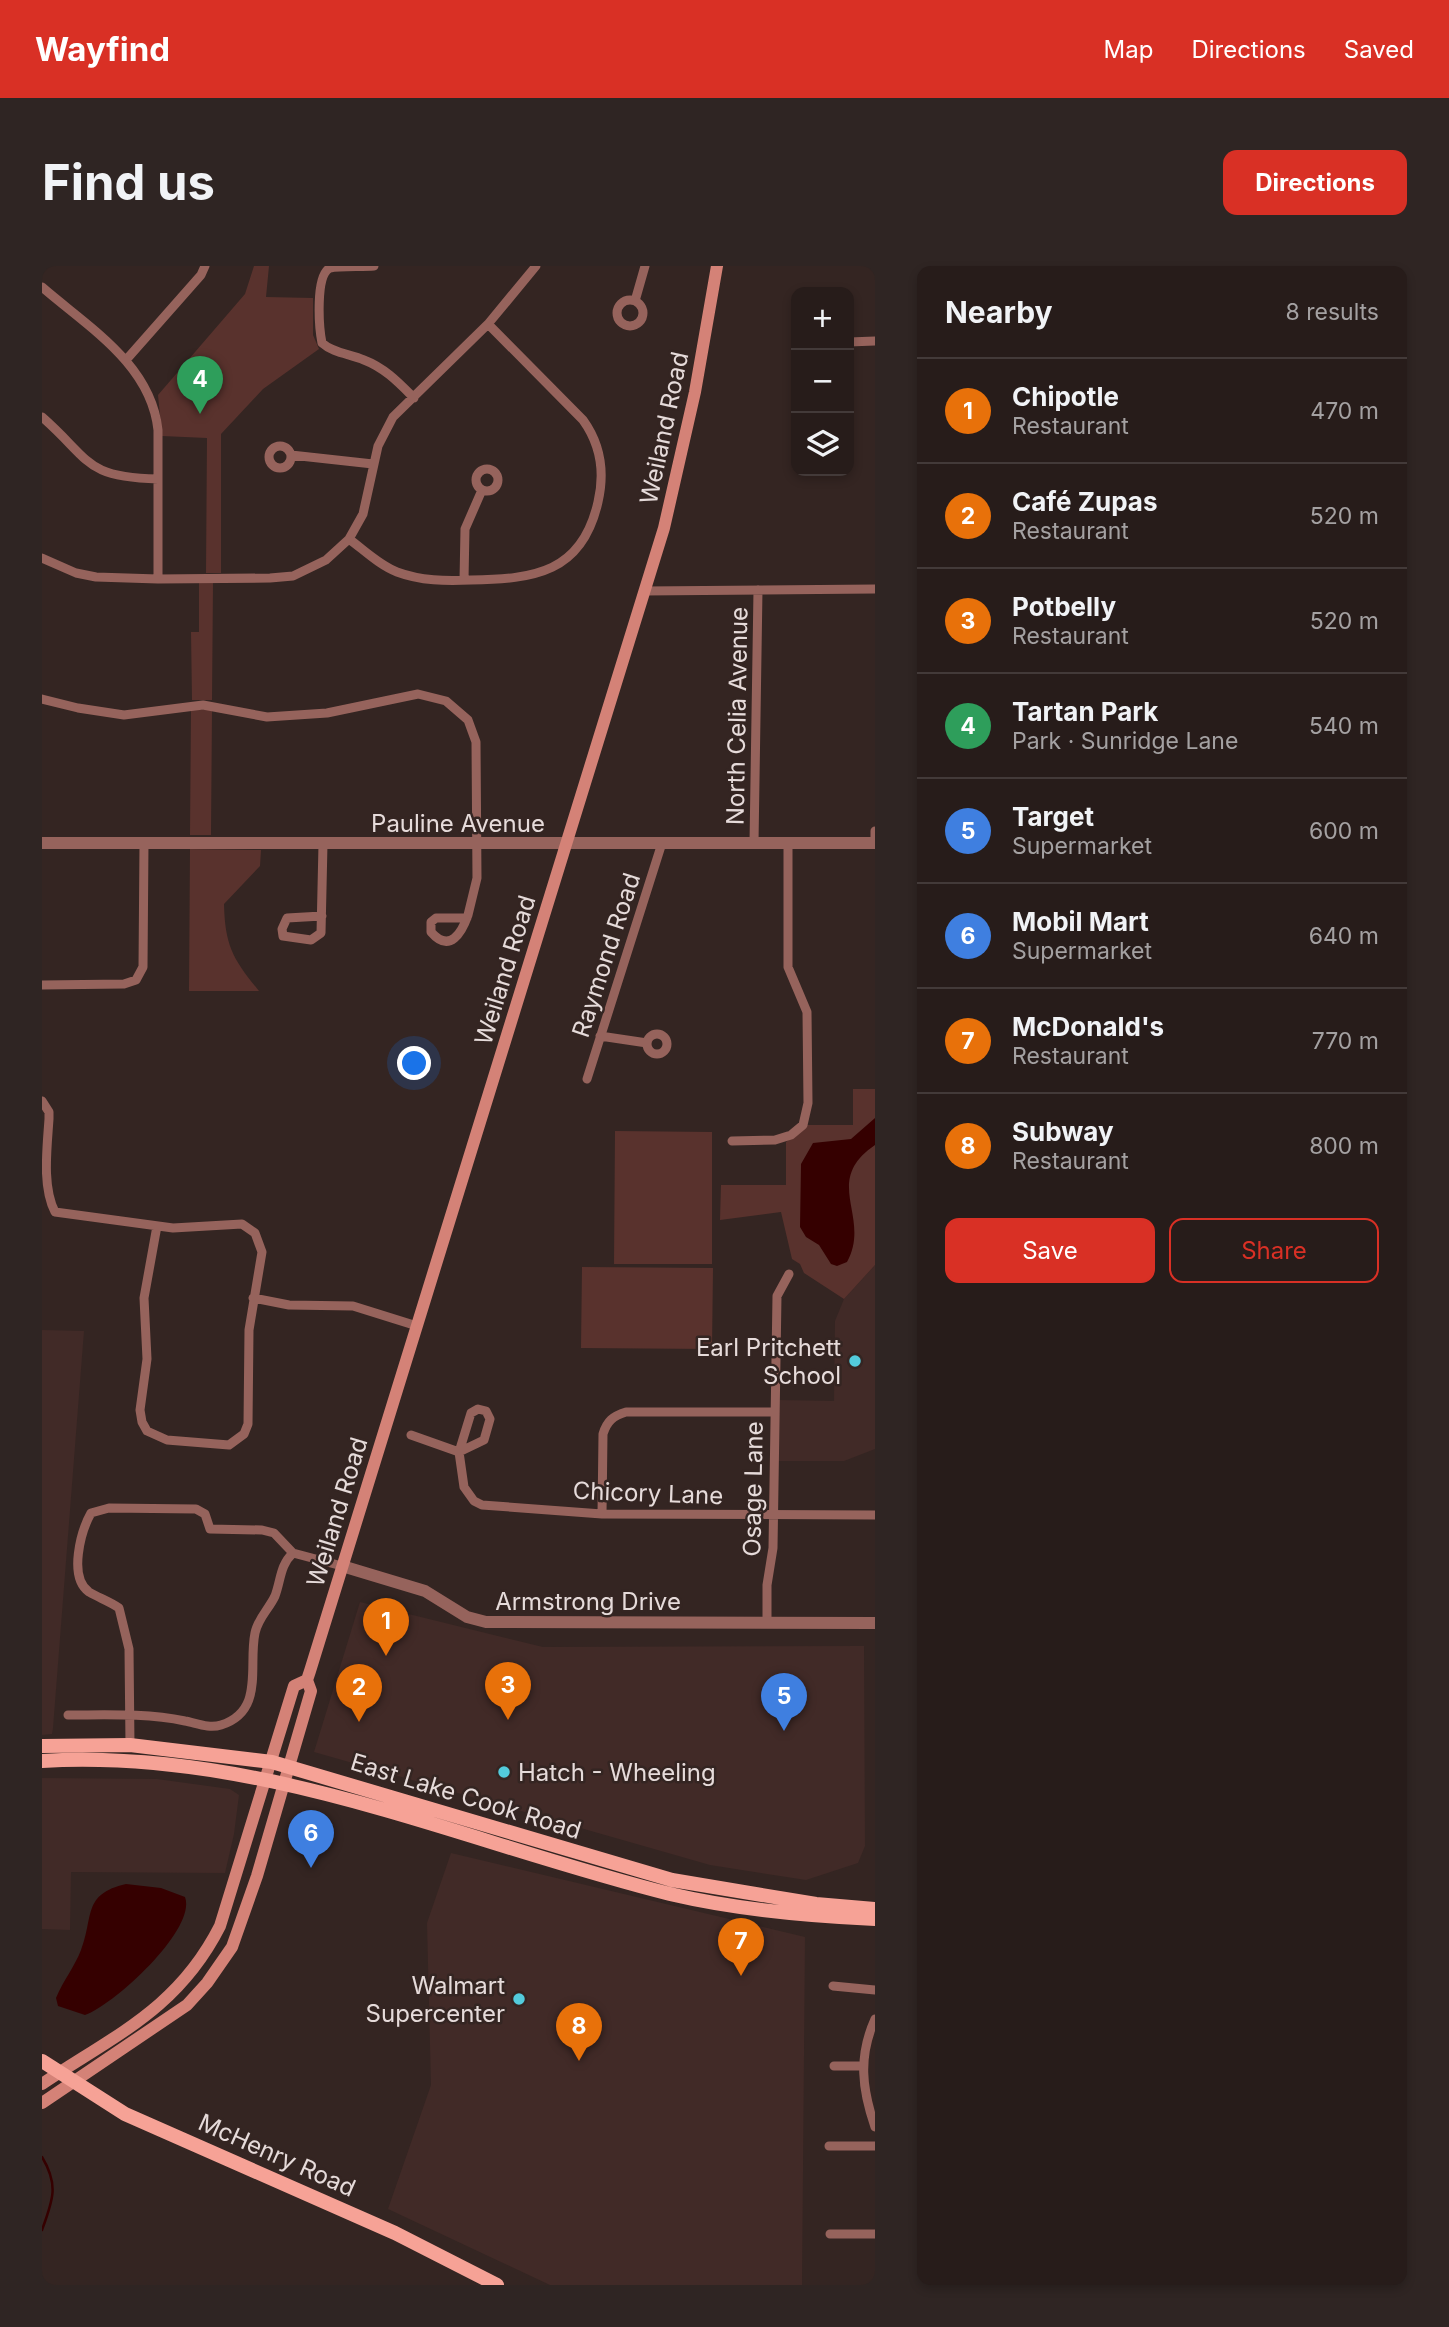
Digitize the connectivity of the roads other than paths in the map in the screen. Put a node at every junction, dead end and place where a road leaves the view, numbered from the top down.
1 (205, 266) edge
2 (374, 266) edge
3 (536, 266) edge
4 (645, 266) edge
5 (717, 266) edge
6 (42, 287) edge
7 (635, 301) dead end
8 (488, 324) junction
9 (875, 341) edge
10 (854, 342) edge
11 (125, 360) junction
12 (414, 398) junction
13 (42, 417) edge
14 (291, 456) dead end
15 (373, 464) junction
16 (158, 479) junction
17 (482, 490) dead end
18 (349, 538) junction
19 (42, 558) edge
20 (158, 579) junction
21 (464, 580) junction
22 (875, 589) edge
23 (758, 590) junction
24 (644, 591) junction
25 (42, 699) edge
26 (875, 831) edge
27 (566, 842) junction
28 (754, 842) junction
29 (42, 843) edge
30 (144, 843) junction
31 (662, 843) junction
32 (788, 843) junction
33 (875, 843) edge
34 (323, 844) junction
35 (477, 844) junction
36 (322, 916) junction
37 (467, 918) dead end
38 (42, 985) edge
39 (600, 1036) junction
40 (647, 1042) dead end
41 (587, 1079) dead end
42 (42, 1101) edge
43 (732, 1141) dead end
44 (157, 1226) junction
45 (789, 1274) dead end
46 (253, 1298) junction
47 (416, 1326) junction
48 (774, 1412) junction
49 (411, 1435) dead end
50 (459, 1452) junction
51 (602, 1514) junction
52 (774, 1515) junction
53 (875, 1515) edge
54 (293, 1553) junction
55 (342, 1566) junction
56 (767, 1623) junction
57 (875, 1623) edge
58 (307, 1680) junction
59 (68, 1715) dead end
60 (130, 1716) junction
61 (130, 1745) junction
62 (42, 1746) edge
63 (42, 1761) edge
64 (272, 1762) junction
65 (290, 1766) junction
66 (266, 1779) junction
67 (285, 1783) junction
68 (875, 1909) edge
69 (875, 1919) edge
70 (833, 1986) dead end
71 (875, 1990) edge
72 (875, 2020) edge
73 (870, 2050) edge
74 (42, 2061) edge
75 (834, 2066) dead end
76 (863, 2066) junction
77 (58, 2073) junction
78 (73, 2083) junction
79 (42, 2084) edge
80 (46, 2101) edge
81 (875, 2127) edge
82 (829, 2146) dead end
83 (875, 2146) edge
84 (830, 2234) dead end
85 (875, 2234) edge
86 (497, 2285) edge

1 - 11 street
2 - 12 street
3 - 8 street
4 - 7 street
5 - 24 main road, Weiland Road
6 - 11 street
8 - 12 street
8 - 21 street
9 - 10 street
11 - 16 street
12 - 15 street
13 - 16 street
14 - 15 street
15 - 18 street
16 - 20 street
17 - 21 street
18 - 20 street
18 - 21 street
19 - 20 street
22 - 23 street
23 - 24 street
23 - 28 street, North Celia Avenue
24 - 27 main road, Weiland Road
25 - 35 street
26 - 33 street
27 - 31 street, Pauline Avenue
27 - 35 street, Pauline Avenue
27 - 47 main road, Weiland Road
28 - 31 street, Pauline Avenue
28 - 32 street, Pauline Avenue
29 - 30 street, Pauline Avenue
30 - 34 street, Pauline Avenue
30 - 38 street
31 - 39 street, Raymond Road
32 - 33 street, Pauline Avenue
32 - 43 street
34 - 35 street, Pauline Avenue
34 - 36 street
35 - 37 street
36 - 36 street
39 - 40 street
39 - 41 street, Raymond Road
42 - 44 street
44 - 46 street
44 - 46 street
45 - 48 street, Osage Lane
46 - 47 street
47 - 55 main road, Weiland Road
48 - 51 street
48 - 52 street, Osage Lane
49 - 50 street
50 - 50 street, Chicory Lane
50 - 51 street, Chicory Lane
51 - 52 street, Chicory Lane
52 - 53 street, Chicory Lane
52 - 56 street, Osage Lane
54 - 55 street, Armstrong Drive
54 - 60 street
54 - 60 street, Armstrong Drive
55 - 56 street, Armstrong Drive
55 - 58 main road, Weiland Road
56 - 57 street, Armstrong Drive
58 - 64 main road, Weiland Road
58 - 65 main road, Weiland Road
59 - 60 street
60 - 61 street, Armstrong Drive
61 - 62 main road, East Lake Cook Road
61 - 64 main road, East Lake Cook Road
63 - 66 main road, East Lake Cook Road
64 - 65 main road, East Lake Cook Road
64 - 66 main road, Weiland Road
65 - 67 main road, Weiland Road
65 - 68 main road, East Lake Cook Road
66 - 67 main road, East Lake Cook Road
66 - 77 main road, Weiland Road
67 - 69 main road, East Lake Cook Road
67 - 78 main road, Weiland Road
70 - 71 street
72 - 73 street
73 - 76 street
74 - 77 main road, McHenry Road
75 - 76 street
76 - 81 street
77 - 78 main road, McHenry Road
77 - 79 main road, Weiland Road
78 - 80 main road, Weiland Road
78 - 86 main road, McHenry Road
82 - 83 street
84 - 85 street

